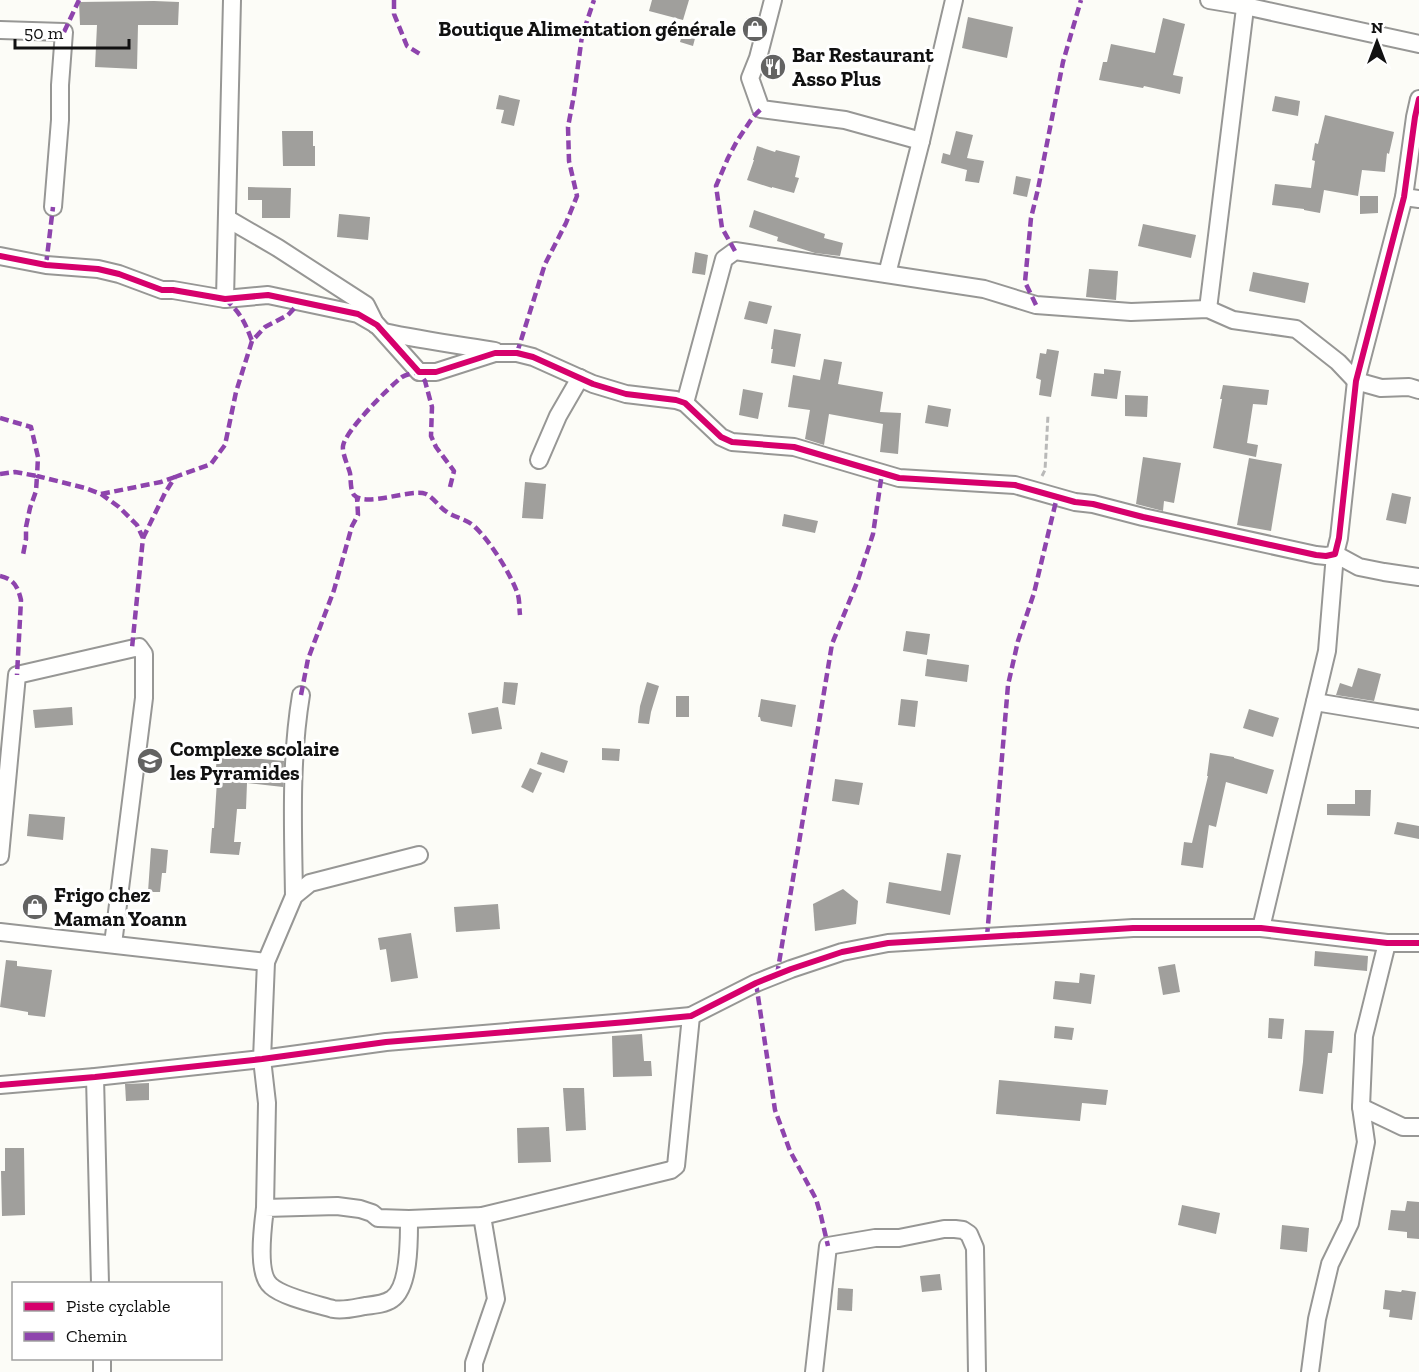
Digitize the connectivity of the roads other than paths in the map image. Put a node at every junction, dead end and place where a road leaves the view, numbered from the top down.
1 (232, 0) edge
2 (773, 0) edge
3 (954, 0) edge
4 (1209, 0) edge
5 (1245, 3) edge
6 (0, 30) edge
7 (1418, 40) edge
8 (1419, 99) edge
9 (921, 141) junction
10 (1412, 198) edge
11 (53, 207) dead end
12 (228, 219) junction
13 (0, 256) edge
14 (887, 274) junction
15 (225, 299) junction
16 (1208, 309) junction
17 (380, 329) junction
18 (506, 353) junction
19 (580, 378) junction
20 (1356, 381) junction
21 (1419, 390) edge
22 (685, 403) junction
23 (539, 460) dead end
24 (1335, 554) junction
25 (1419, 577) edge
26 (301, 695) dead end
27 (1315, 702) junction
28 (1419, 719) edge
29 (418, 855) dead end
30 (0, 856) edge
31 (294, 896) junction
32 (1261, 928) junction
33 (0, 932) edge
34 (1387, 943) junction
35 (1419, 943) edge
36 (113, 944) junction
37 (266, 962) junction
38 (691, 1016) junction
39 (262, 1059) junction
40 (95, 1077) junction
41 (0, 1085) edge
42 (1361, 1107) junction
43 (1419, 1127) edge
44 (265, 1208) junction
45 (482, 1216) junction
46 (409, 1219) junction
47 (100, 1282) edge
48 (474, 1372) edge
49 (814, 1372) edge
50 (977, 1372) edge
51 (1310, 1372) edge

1 - 12 street
2 - 9 street
3 - 9 street
4 - 5 street
5 - 7 street
5 - 16 street
6 - 11 street
8 - 10 street
9 - 14 street
10 - 20 street
12 - 15 street
12 - 17 street
13 - 15 street
14 - 16 street
14 - 22 street
15 - 17 street
16 - 20 street
17 - 18 street
17 - 18 street
18 - 19 street
19 - 22 street
19 - 23 street
20 - 21 street
20 - 24 street
22 - 24 street
24 - 25 street
24 - 27 street
26 - 31 street
27 - 28 street
27 - 32 street
29 - 31 street
30 - 36 street
31 - 37 street
32 - 34 street
32 - 38 street
33 - 36 street
34 - 35 street
34 - 42 street
36 - 37 street
37 - 39 street
38 - 39 street
38 - 45 street
39 - 40 street
39 - 44 street
40 - 41 street
40 - 47 street
42 - 43 street
42 - 51 street
44 - 46 street
44 - 46 street
45 - 46 street
45 - 48 street
49 - 50 street

